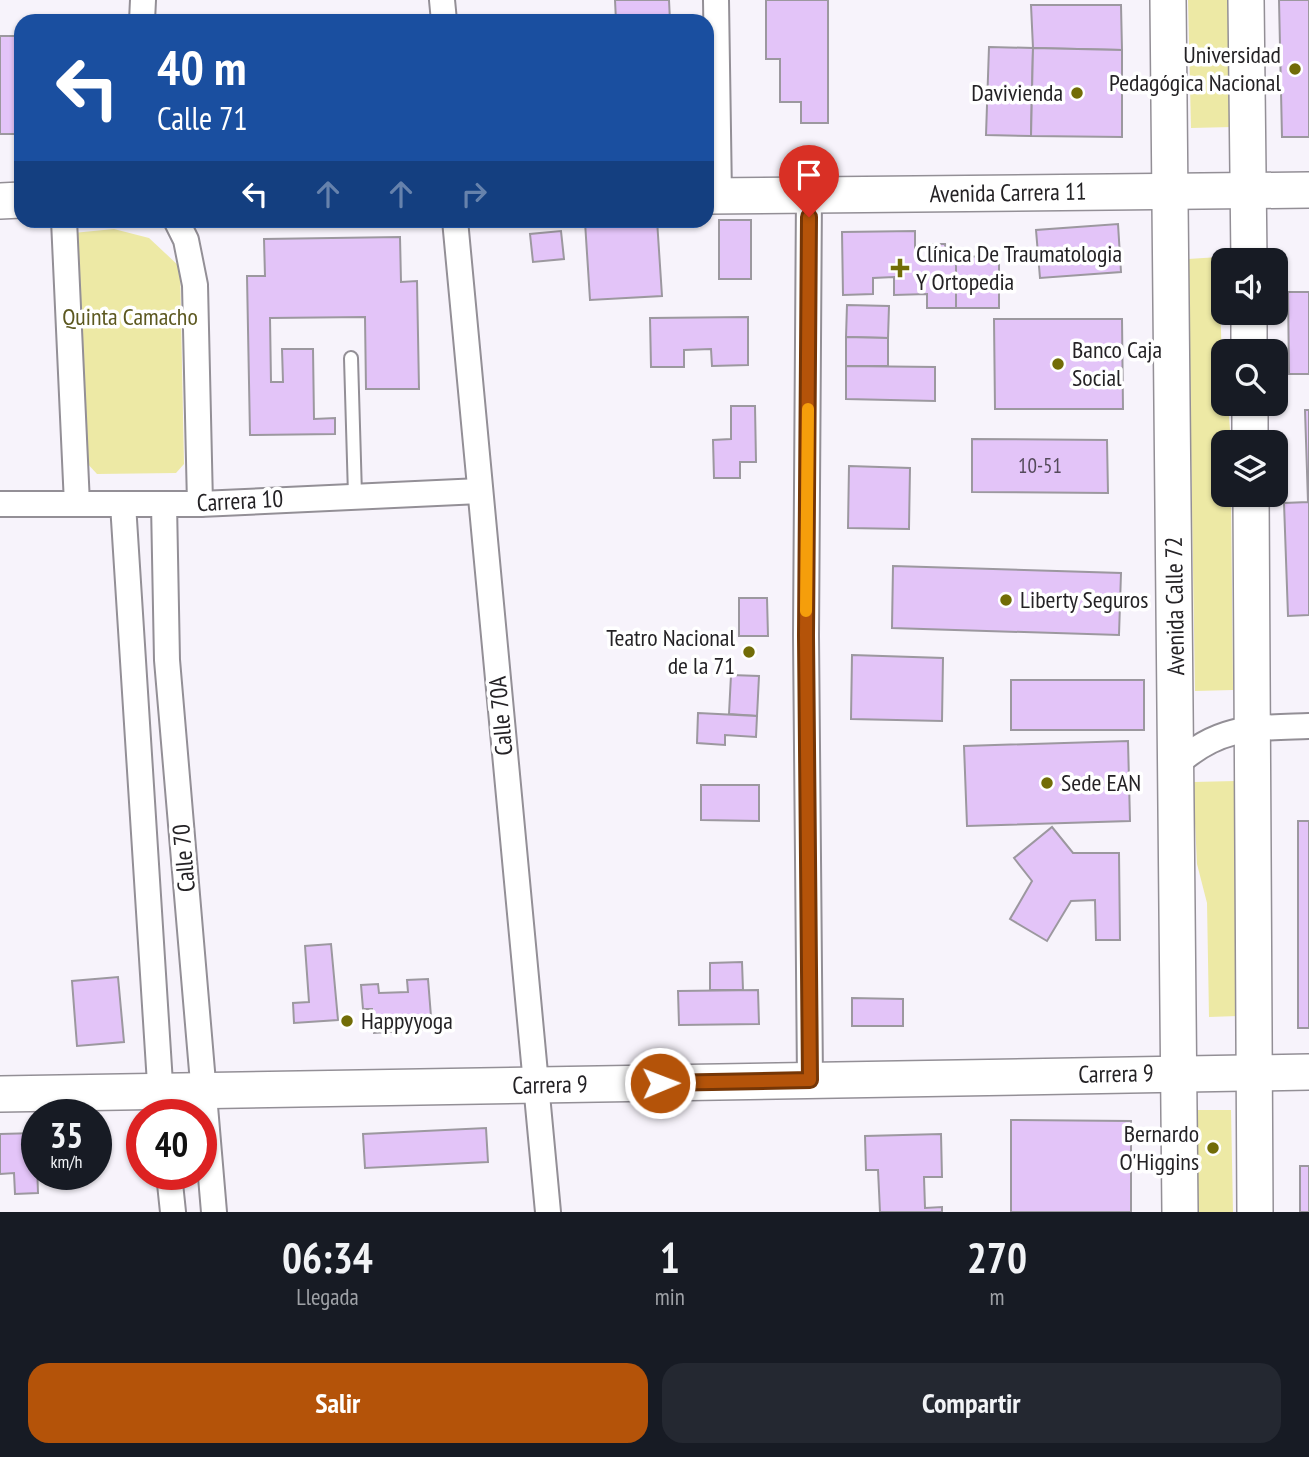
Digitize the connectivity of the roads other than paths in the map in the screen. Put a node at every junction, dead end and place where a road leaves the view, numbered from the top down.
1 (716, 0) edge
2 (1168, 0) edge
3 (1245, 0) edge
4 (714, 131) edge
5 (1309, 190) edge
6 (1248, 191) junction
7 (1171, 192) junction
8 (809, 195) junction
9 (714, 196) edge
10 (64, 228) edge
11 (180, 228) edge
12 (456, 228) edge
13 (1249, 248) edge
14 (351, 358) dead end
15 (480, 491) junction
16 (355, 495) junction
17 (0, 504) edge
18 (77, 504) junction
19 (123, 504) junction
20 (164, 504) junction
21 (200, 504) junction
22 (1251, 507) edge
23 (167, 660) junction
24 (133, 662) junction
25 (1309, 726) edge
26 (1253, 728) junction
27 (1177, 764) junction
28 (180, 809) junction
29 (142, 813) junction
30 (192, 944) junction
31 (151, 947) junction
32 (1256, 1072) junction
33 (1309, 1072) edge
34 (1181, 1073) junction
35 (810, 1080) junction
36 (536, 1085) junction
37 (205, 1091) junction
38 (0, 1094) edge
39 (161, 1099) edge
40 (176, 1099) edge
41 (126, 1101) edge
42 (171, 1190) edge
43 (207, 1211) edge
44 (173, 1212) edge
45 (548, 1212) edge
46 (1180, 1212) edge
47 (1255, 1212) edge

1 - 4 street
2 - 7 main road, Avenida Calle 72
3 - 6 main road
5 - 6 main road, Avenida Carrera 11
6 - 7 main road, Avenida Carrera 11
6 - 13 main road
7 - 8 main road, Avenida Carrera 11
7 - 27 main road, Avenida Calle 72
8 - 9 main road, Avenida Carrera 11
8 - 35 street
10 - 18 street
11 - 21 street
12 - 15 street, Calle 70A
14 - 16 lane
15 - 16 street, Carrera 10
15 - 36 street, Calle 70A
16 - 21 street, Carrera 10
17 - 18 street, Carrera 10
18 - 19 street, Carrera 10
19 - 20 street, Carrera 10
19 - 24 street, Calle 70
20 - 21 street, Carrera 10
20 - 23 street, Calle 70
22 - 26 main road
23 - 24 street
23 - 28 street, Calle 70
24 - 29 street, Calle 70
25 - 26 street
26 - 27 street
26 - 32 main road
27 - 34 main road, Avenida Calle 72
28 - 29 street
28 - 30 street, Calle 70
29 - 31 street, Calle 70
30 - 31 street
30 - 37 street, Calle 70
31 - 39 street, Calle 70
32 - 33 main road, Carrera 9
32 - 34 main road, Carrera 9
32 - 47 main road
34 - 35 main road, Carrera 9
34 - 46 main road, Avenida Calle 72
35 - 36 main road, Carrera 9
36 - 37 main road, Carrera 9
36 - 45 street, Calle 70A
37 - 40 main road, Carrera 9
37 - 43 street, Calle 70
38 - 41 main road, Carrera 9
42 - 44 street

